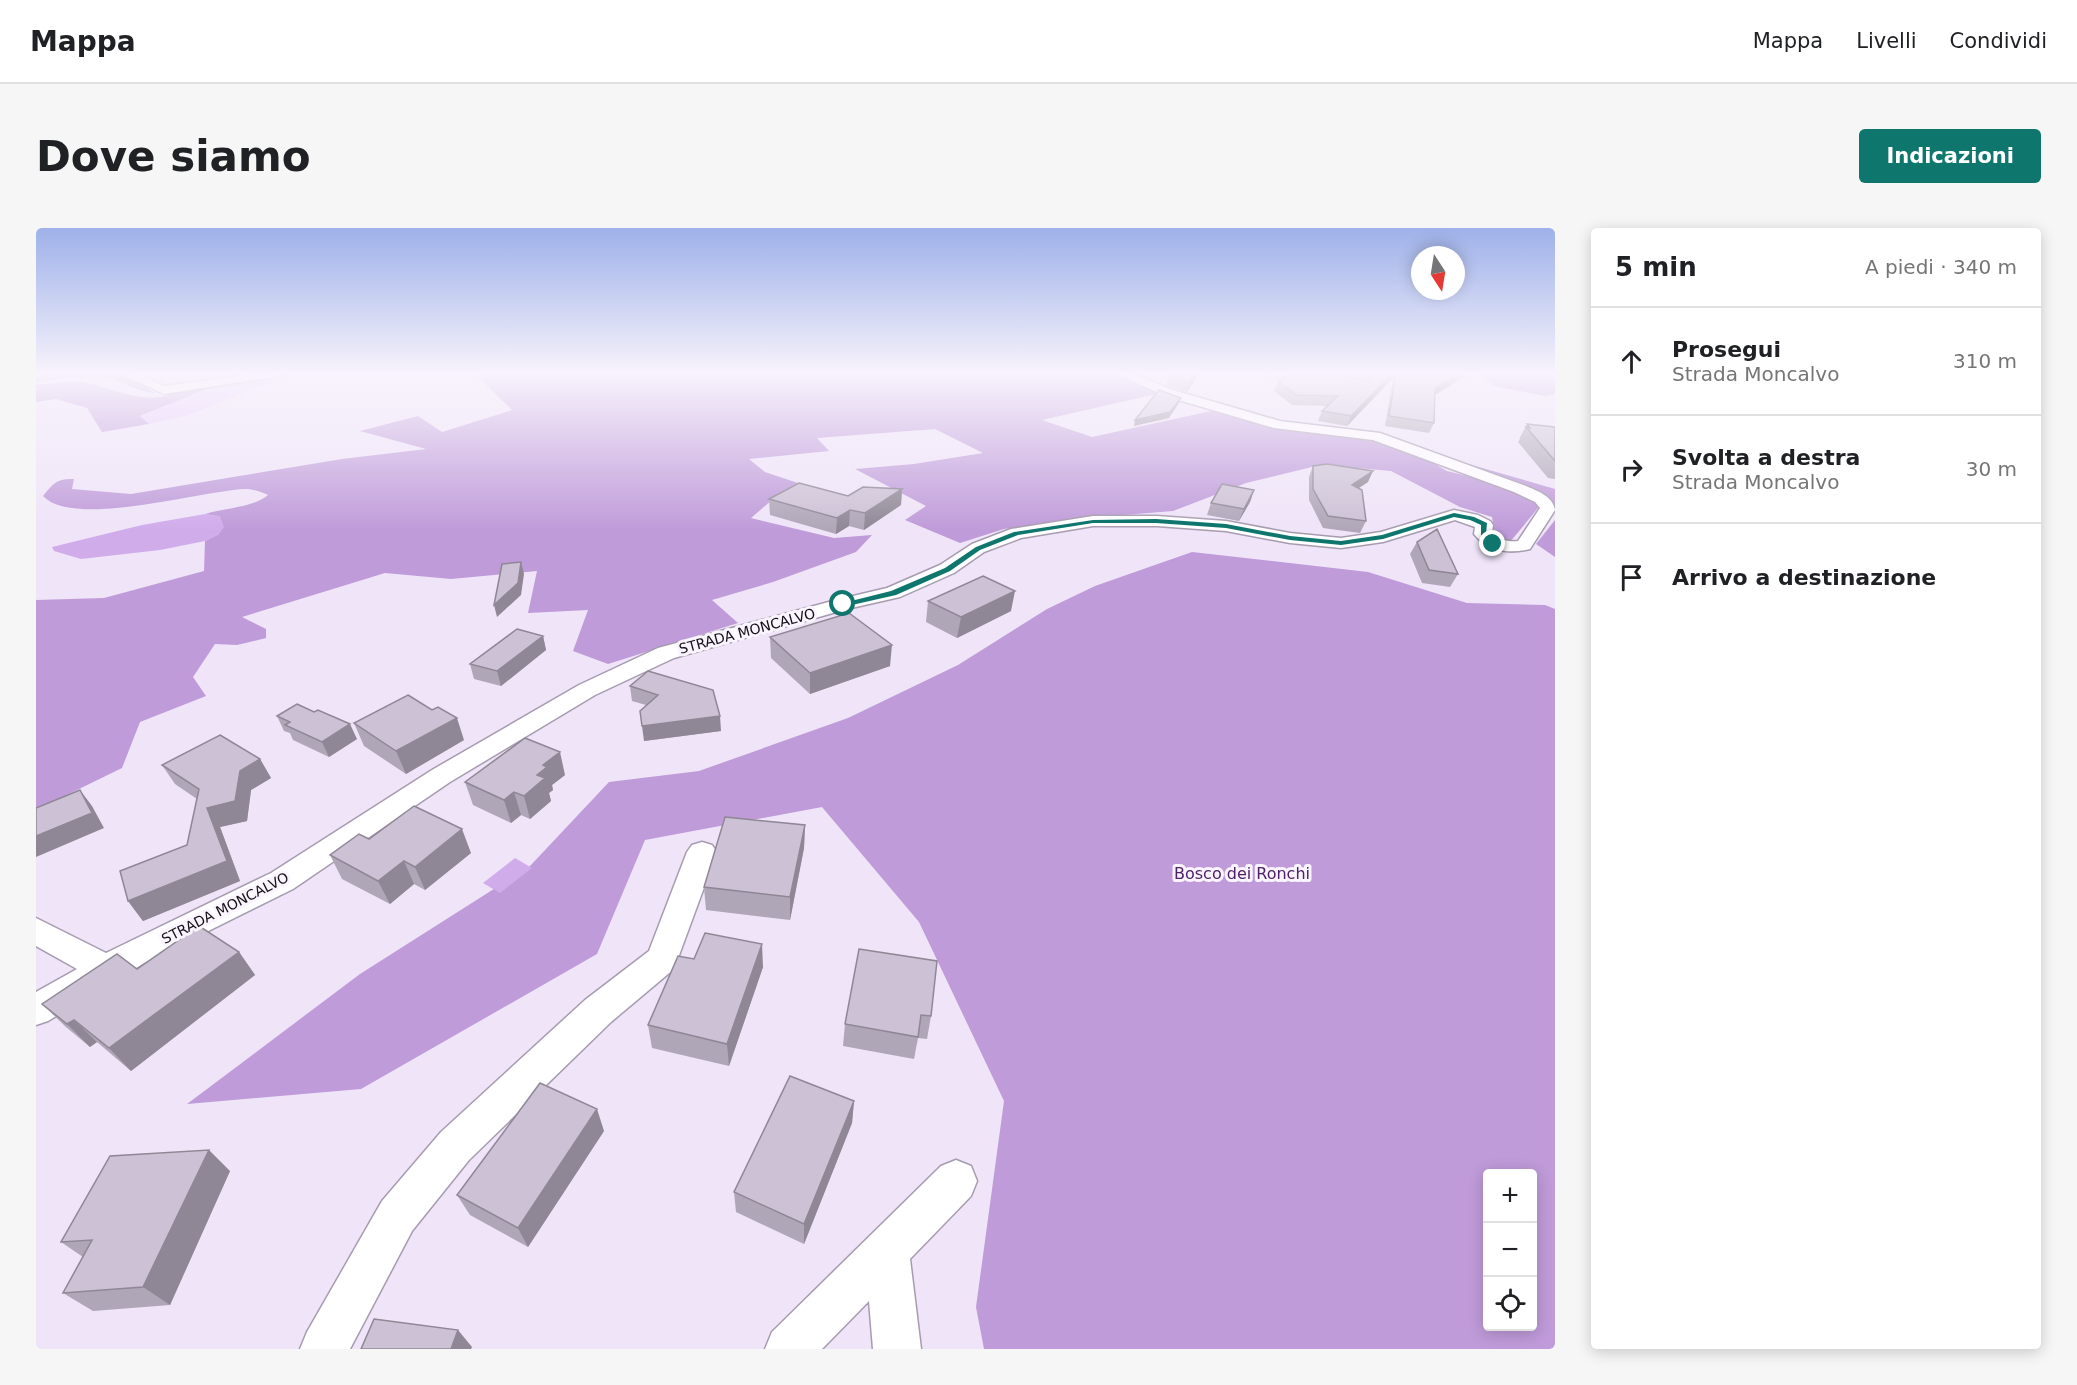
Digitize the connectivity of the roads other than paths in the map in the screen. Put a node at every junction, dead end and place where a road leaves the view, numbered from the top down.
1 (1298, 426) edge
2 (702, 852) dead end
3 (40, 937) edge
4 (106, 969) junction
5 (36, 1010) edge
6 (956, 1181) dead end
7 (887, 1252) junction
8 (324, 1349) edge
9 (789, 1349) edge
10 (897, 1349) edge

1 - 4 street, STRADA MONCALVO
2 - 8 street
3 - 4 street
4 - 5 street, STRADA MONCALVO
6 - 7 street
7 - 9 street
7 - 10 street

